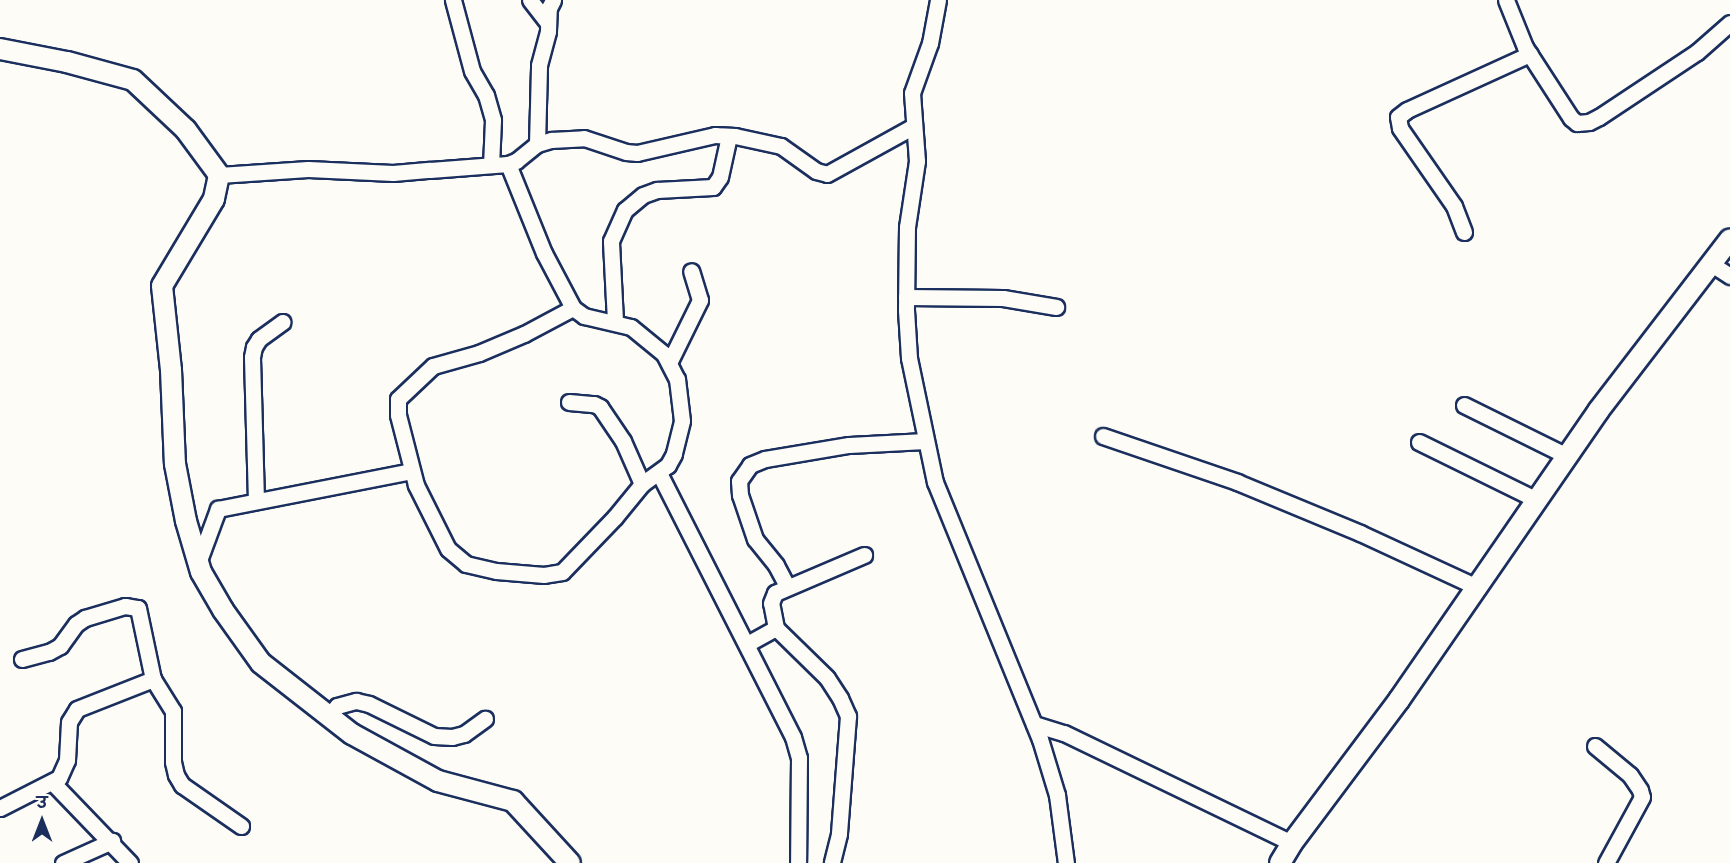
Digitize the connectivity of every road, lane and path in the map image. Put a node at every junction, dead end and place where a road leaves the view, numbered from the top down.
1 (453, 0) edge
2 (530, 0) edge
3 (553, 0) edge
4 (938, 0) edge
5 (1506, 0) edge
6 (1730, 22) edge
7 (548, 23) junction
8 (0, 49) edge
9 (1530, 54) junction
10 (914, 126) junction
11 (729, 136) junction
12 (537, 144) junction
13 (508, 164) junction
14 (491, 165) junction
15 (219, 175) junction
16 (1464, 232) dead end
17 (1730, 239) edge
18 (1710, 263) junction
19 (691, 271) dead end
20 (1730, 276) edge
21 (906, 297) junction
22 (1056, 307) dead end
23 (573, 308) junction
24 (615, 321) junction
25 (282, 322) dead end
26 (670, 361) junction
27 (568, 402) dead end
28 (1464, 405) dead end
29 (1103, 436) dead end
30 (925, 441) junction
31 (1419, 442) dead end
32 (1567, 456) junction
33 (411, 471) junction
34 (659, 473) junction
35 (642, 484) junction
36 (1537, 500) junction
37 (256, 501) junction
38 (864, 555) dead end
39 (198, 563) junction
40 (787, 586) junction
41 (1477, 586) junction
42 (776, 628) junction
43 (747, 645) junction
44 (22, 658) dead end
45 (153, 679) junction
46 (329, 716) junction
47 (485, 719) dead end
48 (1034, 724) junction
49 (1595, 746) dead end
50 (53, 783) junction
51 (0, 808) edge
52 (242, 826) dead end
53 (112, 841) junction
54 (1292, 843) junction
55 (63, 863) edge
56 (130, 863) edge
57 (570, 863) edge
58 (798, 863) edge
59 (832, 863) edge
60 (1066, 863) edge
61 (1280, 863) edge
62 (1606, 863) edge

1 - 14 street
2 - 7 street
3 - 7 street
4 - 10 street
5 - 9 street
6 - 9 street
7 - 12 street
8 - 15 main road
9 - 16 street
10 - 11 street
10 - 21 street
11 - 12 street
11 - 24 street
12 - 13 street
13 - 14 street
13 - 23 street
14 - 15 street
15 - 39 main road
17 - 18 main road
18 - 20 street
18 - 32 main road
19 - 26 street
21 - 22 street
21 - 30 street
23 - 24 street
23 - 33 street
24 - 26 street
25 - 37 street
26 - 34 street
27 - 35 street
28 - 32 street
29 - 41 street
30 - 40 street
30 - 48 street
31 - 36 street
32 - 36 main road
33 - 35 street
33 - 37 street
34 - 35 street
34 - 43 street
36 - 41 main road
37 - 39 street
38 - 40 street
39 - 46 main road
40 - 42 street
41 - 54 main road
42 - 43 street
42 - 59 street
43 - 58 street
44 - 45 street
45 - 50 street
45 - 52 street
46 - 47 street
46 - 57 main road
48 - 54 street
48 - 60 street
49 - 62 street
50 - 51 street
50 - 53 street
53 - 55 street
53 - 56 street
54 - 61 main road

